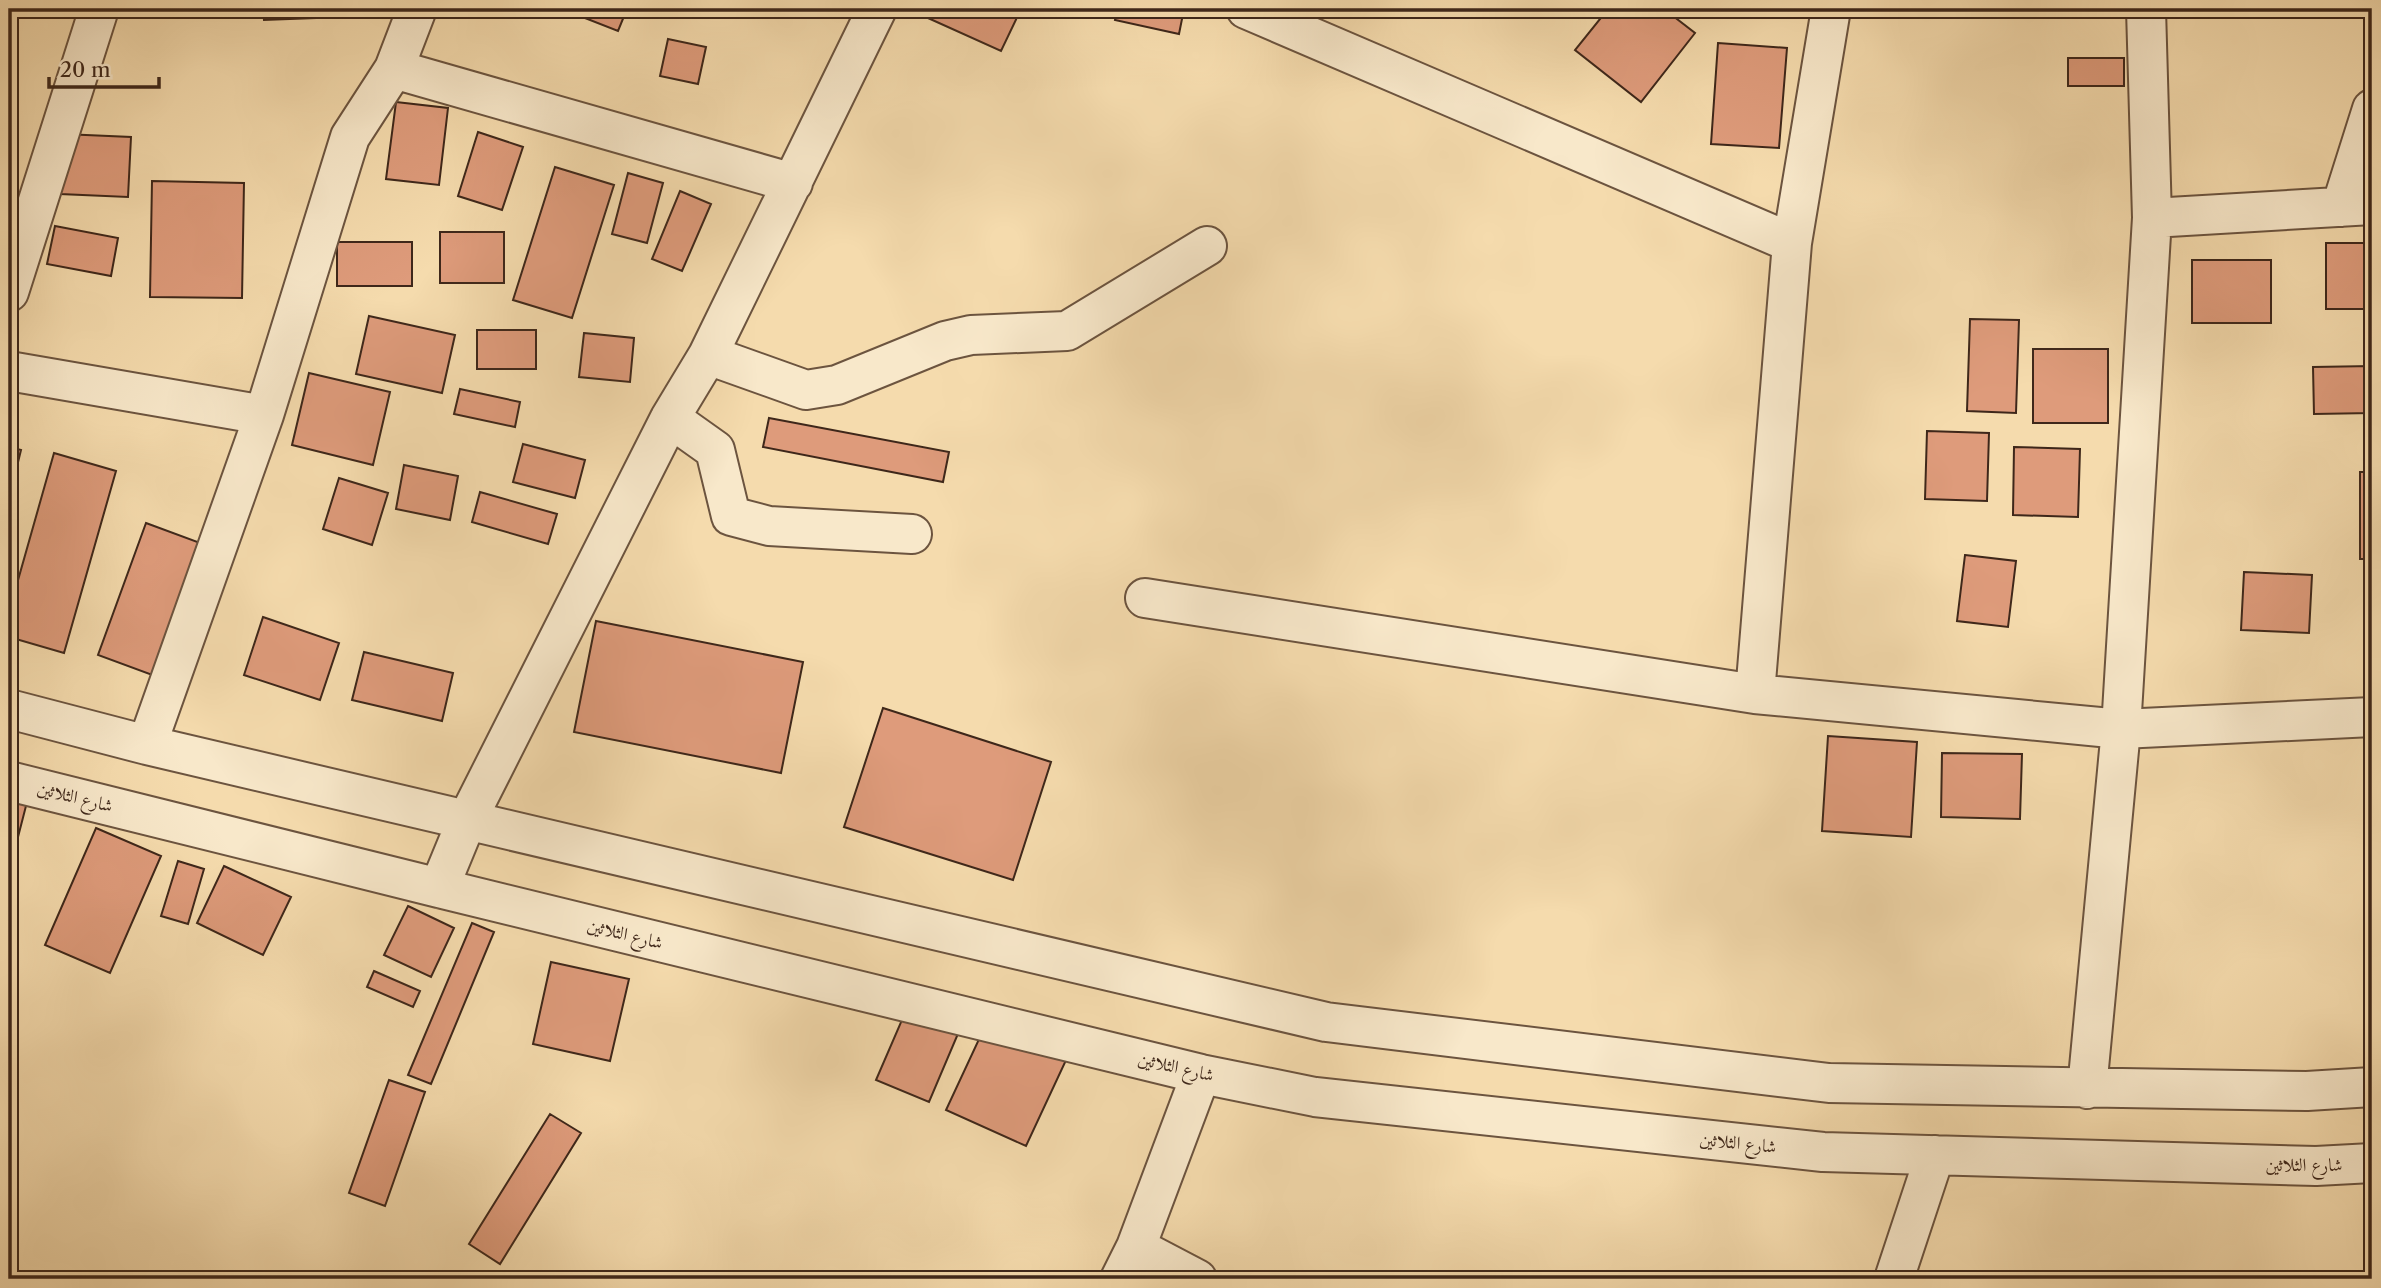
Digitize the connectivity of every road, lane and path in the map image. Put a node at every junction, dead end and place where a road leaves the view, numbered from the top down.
1 (99, 9) edge
2 (417, 9) edge
3 (877, 9) edge
4 (1246, 9) edge
5 (1831, 9) edge
6 (2146, 9) edge
7 (394, 69) junction
8 (2372, 109) edge
9 (793, 183) junction
10 (2357, 206) edge
11 (2152, 218) junction
12 (1793, 243) junction
13 (1207, 246) dead end
14 (9, 292) edge
15 (708, 355) junction
16 (9, 372) edge
17 (264, 415) junction
18 (670, 418) junction
19 (912, 534) dead end
20 (1145, 598) dead end
21 (1755, 694) junction
22 (9, 709) edge
23 (2372, 717) edge
24 (2121, 729) junction
25 (147, 745) junction
26 (9, 781) edge
27 (467, 820) junction
28 (439, 888) junction
29 (1201, 1073) junction
30 (2372, 1087) edge
31 (2087, 1089) junction
32 (1935, 1156) junction
33 (2372, 1163) edge
34 (1128, 1263) edge
35 (1197, 1279) edge
36 (1894, 1279) edge

1 - 14 street
2 - 7 street
3 - 9 street
4 - 12 street
5 - 12 street
6 - 11 street
7 - 9 street
7 - 17 street
8 - 10 street
9 - 15 street
10 - 11 street
11 - 24 street
12 - 21 street
13 - 15 street
15 - 18 street
16 - 17 street
17 - 25 street
18 - 19 street
18 - 27 street
20 - 21 street
21 - 24 street
22 - 25 street
23 - 24 street
24 - 31 street
25 - 27 street
26 - 28 street, شارع الثلاثين
27 - 28 street
27 - 31 street
28 - 29 street, شارع الثلاثين
29 - 32 street, شارع الثلاثين
29 - 34 street
30 - 31 street
32 - 33 street, شارع الثلاثين
32 - 36 street
34 - 35 street

